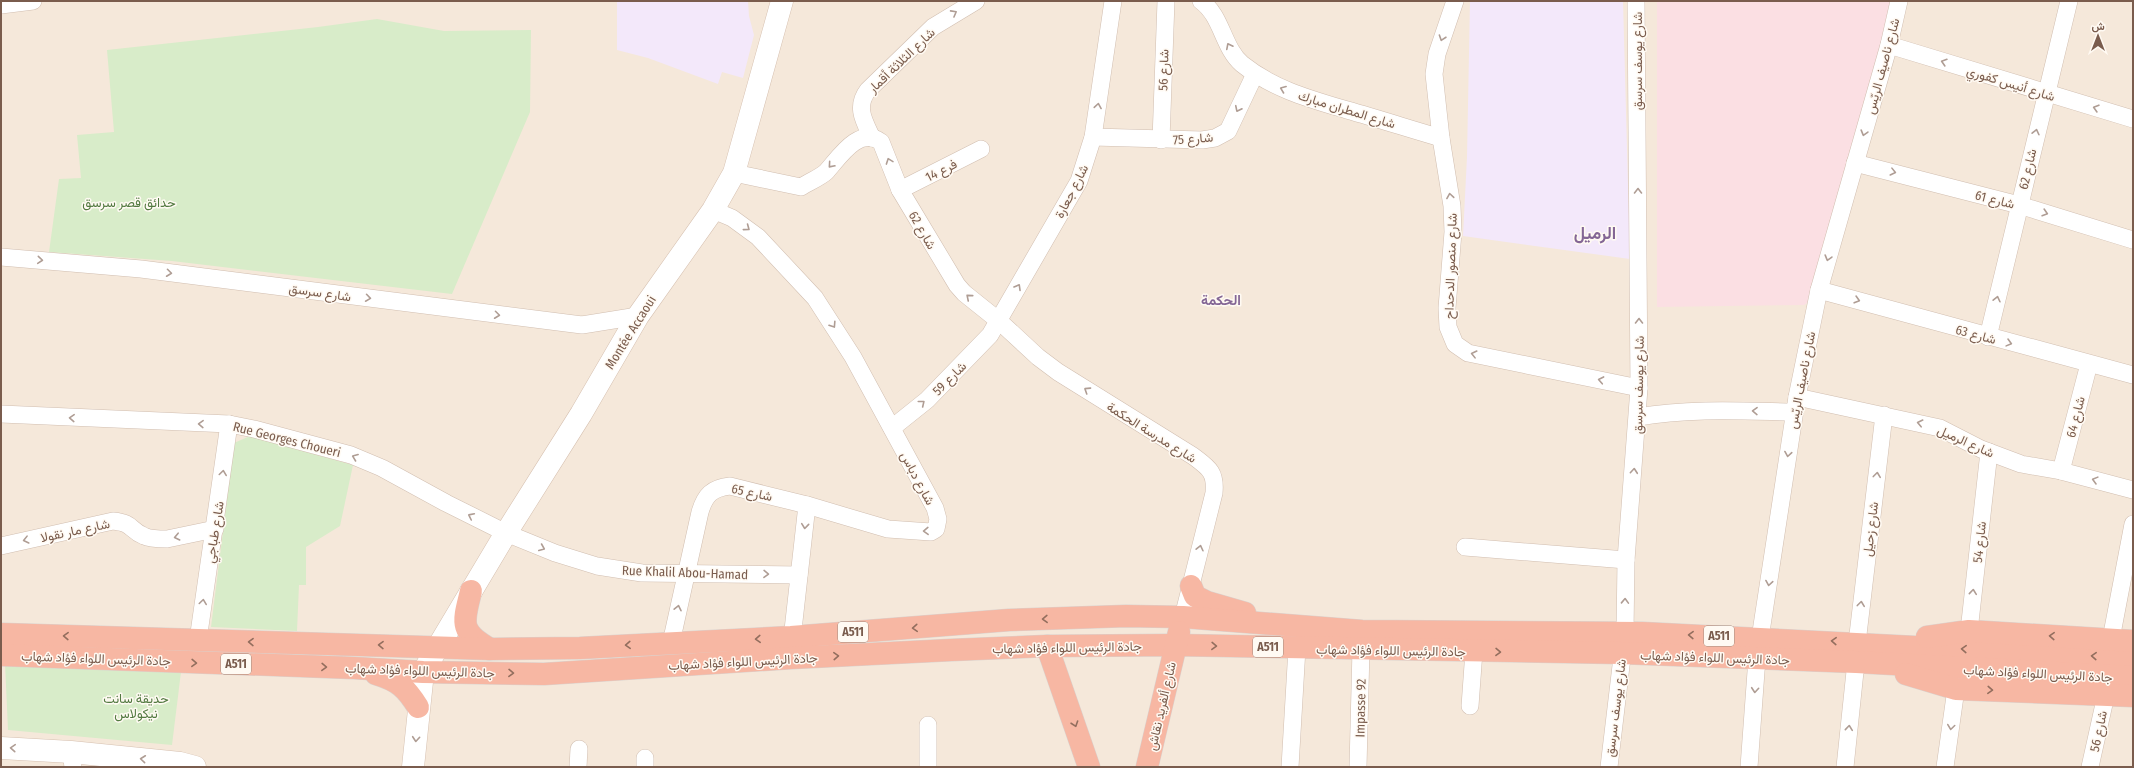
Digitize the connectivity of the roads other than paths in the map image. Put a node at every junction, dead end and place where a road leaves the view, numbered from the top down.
1 (33, 1) edge
2 (782, 1) edge
3 (976, 1) edge
4 (1113, 1) edge
5 (1166, 1) edge
6 (1201, 1) edge
7 (1455, 1) edge
8 (1636, 1) edge
9 (1899, 1) edge
10 (2069, 1) edge
11 (1, 5) edge
12 (1889, 45) junction
13 (1255, 74) junction
14 (2045, 94) junction
15 (2133, 119) edge
16 (1093, 137) junction
17 (1441, 138) junction
18 (866, 139) junction
19 (1161, 140) junction
20 (981, 149) dead end
21 (1855, 163) junction
22 (734, 172) junction
23 (900, 190) junction
24 (2019, 205) junction
25 (713, 210) junction
26 (2133, 240) edge
27 (1, 257) edge
28 (1819, 290) junction
29 (638, 316) junction
30 (999, 321) junction
31 (1988, 337) junction
32 (2089, 364) junction
33 (2132, 370) edge
34 (1639, 388) junction
35 (1796, 404) junction
36 (1, 414) edge
37 (1884, 415) junction
38 (1638, 417) junction
39 (229, 424) junction
40 (892, 428) junction
41 (1989, 452) junction
42 (2061, 471) junction
43 (2133, 490) edge
44 (807, 505) junction
45 (2133, 524) edge
46 (215, 529) junction
47 (506, 533) junction
48 (1, 546) edge
49 (1465, 547) dead end
50 (1626, 560) junction
51 (686, 573) junction
52 (799, 574) junction
53 (1191, 586) junction
54 (472, 590) junction
55 (1183, 617) junction
56 (1305, 628) junction
57 (1969, 631) junction
58 (1625, 632) junction
59 (1, 634) edge
60 (2111, 639) junction
61 (198, 640) junction
62 (2133, 641) edge
63 (671, 643) junction
64 (1175, 645) junction
65 (407, 646) junction
66 (438, 646) junction
67 (1047, 646) junction
68 (791, 648) junction
69 (1297, 648) junction
70 (1759, 648) junction
71 (490, 649) junction
72 (1362, 649) junction
73 (951, 650) junction
74 (1474, 652) junction
75 (1856, 652) junction
76 (1622, 653) junction
77 (1, 654) edge
78 (1885, 655) junction
79 (2133, 658) edge
80 (354, 668) junction
81 (423, 672) junction
82 (472, 673) junction
83 (2133, 677) edge
84 (1062, 687) junction
85 (1956, 689) junction
86 (2106, 695) junction
87 (2133, 696) edge
88 (1470, 706) dead end
89 (418, 707) junction
90 (928, 726) dead end
91 (1, 748) edge
92 (579, 749) dead end
93 (72, 759) edge
94 (195, 767) edge
95 (413, 767) edge
96 (578, 767) edge
97 (928, 767) edge
98 (1089, 767) edge
99 (1147, 767) edge
100 (1290, 767) edge
101 (1358, 767) edge
102 (1608, 767) edge
103 (1749, 767) edge
104 (1845, 767) edge
105 (1946, 767) edge
106 (2090, 767) edge

1 - 11 street
2 - 22 street, Montée Accaoui
18 -> 3 street, شارع الثلاثة أقمار
16 -> 4 street, شارع جعارة
5 - 19 street, شارع 56
13 -> 6 street, شارع المطران مبارك
7 -> 17 street, شارع منصور الدحداح
34 -> 8 street, شارع يوسف سرسق
9 - 12 street, شارع ناصيف الريّس
10 - 14 street, شارع 62
14 -> 12 street, شارع أنيس كفوري
12 -> 21 street, شارع ناصيف الريّس
17 -> 13 street, شارع المطران مبارك
13 -> 19 street, شارع 75
15 -> 14 street, شارع أنيس كفوري
24 -> 14 street, شارع 62
16 - 19 street, شارع 75
30 -> 16 street, شارع جعارة
34 -> 17 street, شارع منصور الدحداح
18 -> 22 street
23 -> 18 street, شارع 62
20 - 23 street, فرع 14
21 -> 24 street, شارع 61
21 -> 28 street, شارع ناصيف الريّس
22 - 25 street, Montée Accaoui
30 -> 23 street, شارع 62
24 -> 26 street, شارع 61
31 -> 24 street, شارع 62
25 - 29 street, Montée Accaoui
25 -> 40 street, شارع دباس
27 -> 29 street, شارع سرسق
28 -> 31 street, شارع 63
28 - 35 street, شارع ناصيف الريّس
29 - 47 street, Montée Accaoui
40 -> 30 street, شارع 59
53 -> 30 street, شارع مدرسة الحكمة
31 -> 32 street, شارع 63
32 - 33 street, شارع 63
32 - 42 street, شارع 64
34 - 38 street, شارع يوسف سرسق
35 - 37 street, شارع الرميل
35 -> 38 street, شارع الرميل
35 -> 70 street, شارع ناصيف الريّس
39 -> 36 street, Rue Georges Choueri
41 -> 37 street, شارع الرميل
75 -> 37 street, شارع زحيل
50 -> 38 street, شارع يوسف سرسق
46 -> 39 street, شارع طباجي
47 -> 39 street, Rue Georges Choueri
40 -> 44 street, شارع دباس
41 - 42 street, شارع الرميل
57 -> 41 street, شارع 54
43 -> 42 street, شارع الرميل
44 - 51 street, شارع 65
44 -> 52 street
45 - 60 street
46 -> 48 street, شارع مار نقولا
61 -> 46 street, شارع طباجي
47 -> 51 street, Rue Khalil Abou-Hamad
47 - 54 street, Montée Accaoui
49 - 50 street
58 -> 50 street, شارع يوسف سرسق
51 -> 52 street, Rue Khalil Abou-Hamad
63 -> 51 street, شارع 65
52 - 68 street
53 - 55 street, شارع مدرسة الحكمة
53 - 56 highway
54 - 66 street, Montée Accaoui
54 - 71 highway
55 - 56 highway, A511
55 - 64 highway, شارع ألفريد نقاش
55 - 67 highway
55 -> 68 highway, جادة الرئيس اللواء فؤاد شهاب / A511
56 - 58 highway, جادة الرئيس اللواء فؤاد شهاب / A511
60 -> 57 highway
57 - 78 highway
70 -> 58 highway, جادة الرئيس اللواء فؤاد شهاب / A511
58 - 76 street, شارع يوسف سرسق
61 -> 59 highway, جادة الرئيس اللواء فؤاد شهاب / A511
60 - 62 highway
65 -> 61 highway, جادة الرئيس اللواء فؤاد شهاب / A511
68 -> 63 highway, جادة الرئيس اللواء فؤاد شهاب / A511
63 -> 71 highway, جادة الرئيس اللواء فؤاد شهاب / A511
64 - 67 highway, جادة الرئيس اللواء فؤاد شهاب / A511
64 -> 69 highway, جادة الرئيس اللواء فؤاد شهاب / A511
64 - 99 highway, شارع ألفريد نقاش
65 - 66 highway, جادة الرئيس اللواء فؤاد شهاب / A511
65 - 81 highway
66 - 71 highway, جادة الرئيس اللواء فؤاد شهاب / A511
66 - 81 street, Montée Accaoui
66 - 82 highway
67 - 73 highway, جادة الرئيس اللواء فؤاد شهاب / A511
67 - 84 highway
68 -> 73 highway, جادة الرئيس اللواء فؤاد شهاب / A511
82 -> 68 highway, جادة الرئيس اللواء فؤاد شهاب / A511
69 - 72 highway, جادة الرئيس اللواء فؤاد شهاب / A511
69 - 100 street
70 - 75 highway, جادة الرئيس اللواء فؤاد شهاب / A511
70 - 76 highway, جادة الرئيس اللواء فؤاد شهاب / A511
70 -> 103 street, شارع ناصيف الريّس
72 - 74 highway, جادة الرئيس اللواء فؤاد شهاب / A511
72 - 101 street, Impasse 92
73 - 84 highway
74 -> 76 highway, جادة الرئيس اللواء فؤاد شهاب / A511
74 - 88 street
75 - 78 highway, جادة الرئيس اللواء فؤاد شهاب / A511
104 -> 75 street, شارع زحيل
76 - 102 street, شارع يوسف سرسق
77 -> 80 highway, جادة الرئيس اللواء فؤاد شهاب / A511
79 -> 78 highway, جادة الرئيس اللواء فؤاد شهاب / A511
78 - 83 highway, جادة الرئيس اللواء فؤاد شهاب / A511
78 - 85 highway
80 - 81 highway, جادة الرئيس اللواء فؤاد شهاب / A511
80 - 89 highway
81 - 82 highway, جادة الرئيس اللواء فؤاد شهاب / A511
81 - 89 street
84 -> 98 highway
85 -> 86 highway
85 -> 105 street
86 - 87 highway
86 - 106 street, شارع 56
89 -> 95 street
90 - 97 street
93 -> 91 street
92 - 96 street
94 -> 93 street

